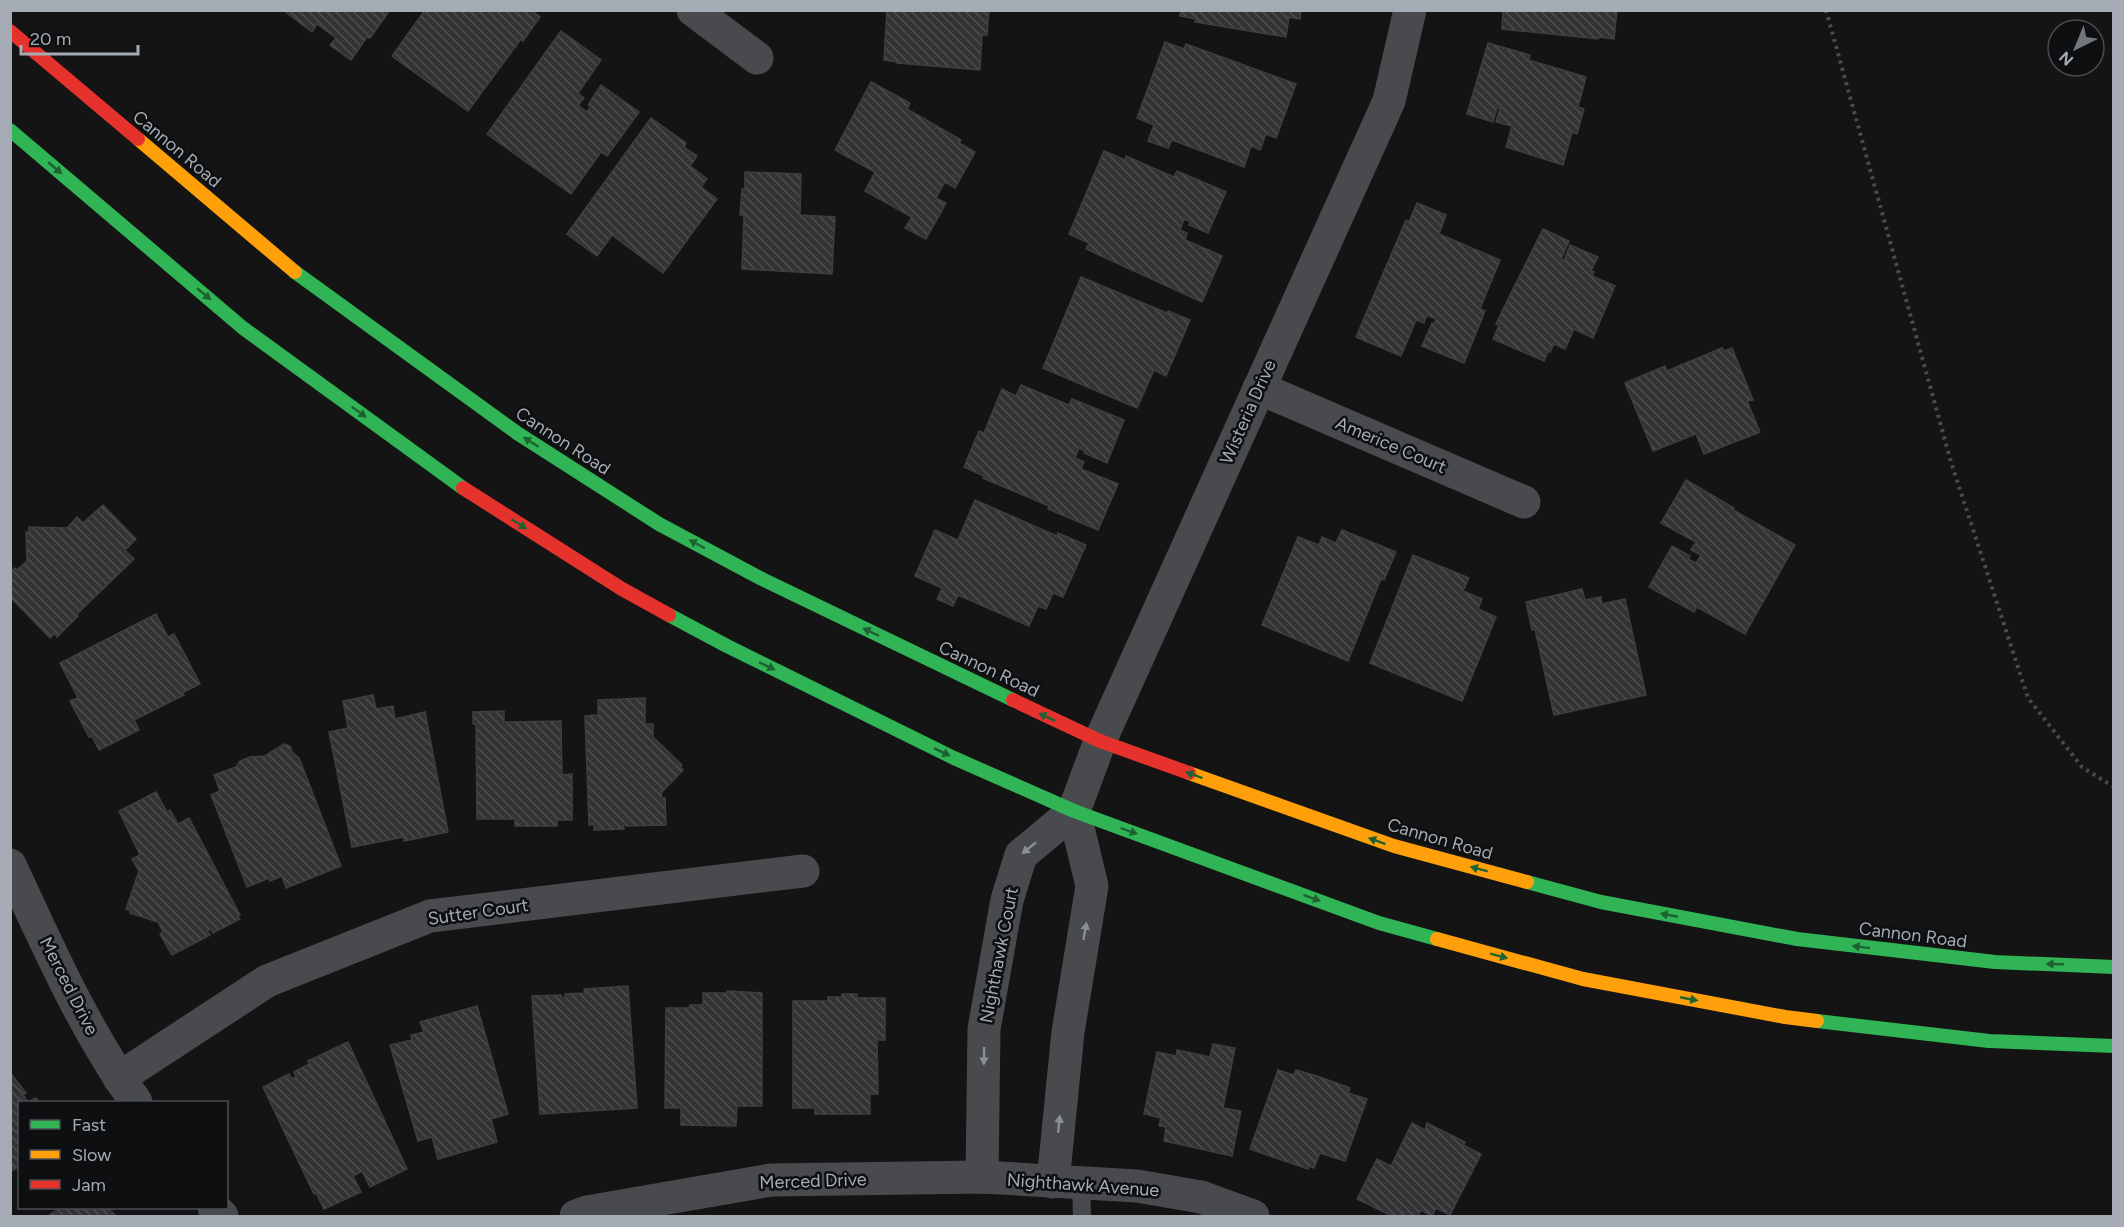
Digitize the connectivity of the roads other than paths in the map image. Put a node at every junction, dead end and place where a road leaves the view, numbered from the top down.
1 (693, 10) edge
2 (1410, 10) edge
3 (10, 31) edge
4 (757, 58) dead end
5 (10, 130) edge
6 (1259, 388) junction
7 (1524, 502) dead end
8 (1100, 741) junction
9 (1074, 811) junction
10 (10, 865) edge
11 (803, 871) dead end
12 (2114, 967) edge
13 (2114, 1046) edge
14 (128, 1090) edge
15 (982, 1178) junction
16 (1067, 1183) junction
17 (576, 1216) edge
18 (1082, 1216) edge
19 (1253, 1216) edge

1 - 4 street
2 - 6 street, Wisteria Drive
8 -> 3 main road, Cannon Road
5 -> 9 main road
6 - 7 street, Americe Court
6 - 8 street, Wisteria Drive
8 - 9 street, Wisteria Drive
12 -> 8 main road, Cannon Road
9 -> 13 main road
9 -> 15 street, Nighthawk Court
16 -> 9 street
10 - 14 street, Merced Drive
11 - 14 street, Sutter Court
15 - 16 street, Nighthawk Avenue
15 - 17 street, Merced Drive
16 - 18 lane
16 - 19 street, Nighthawk Avenue

